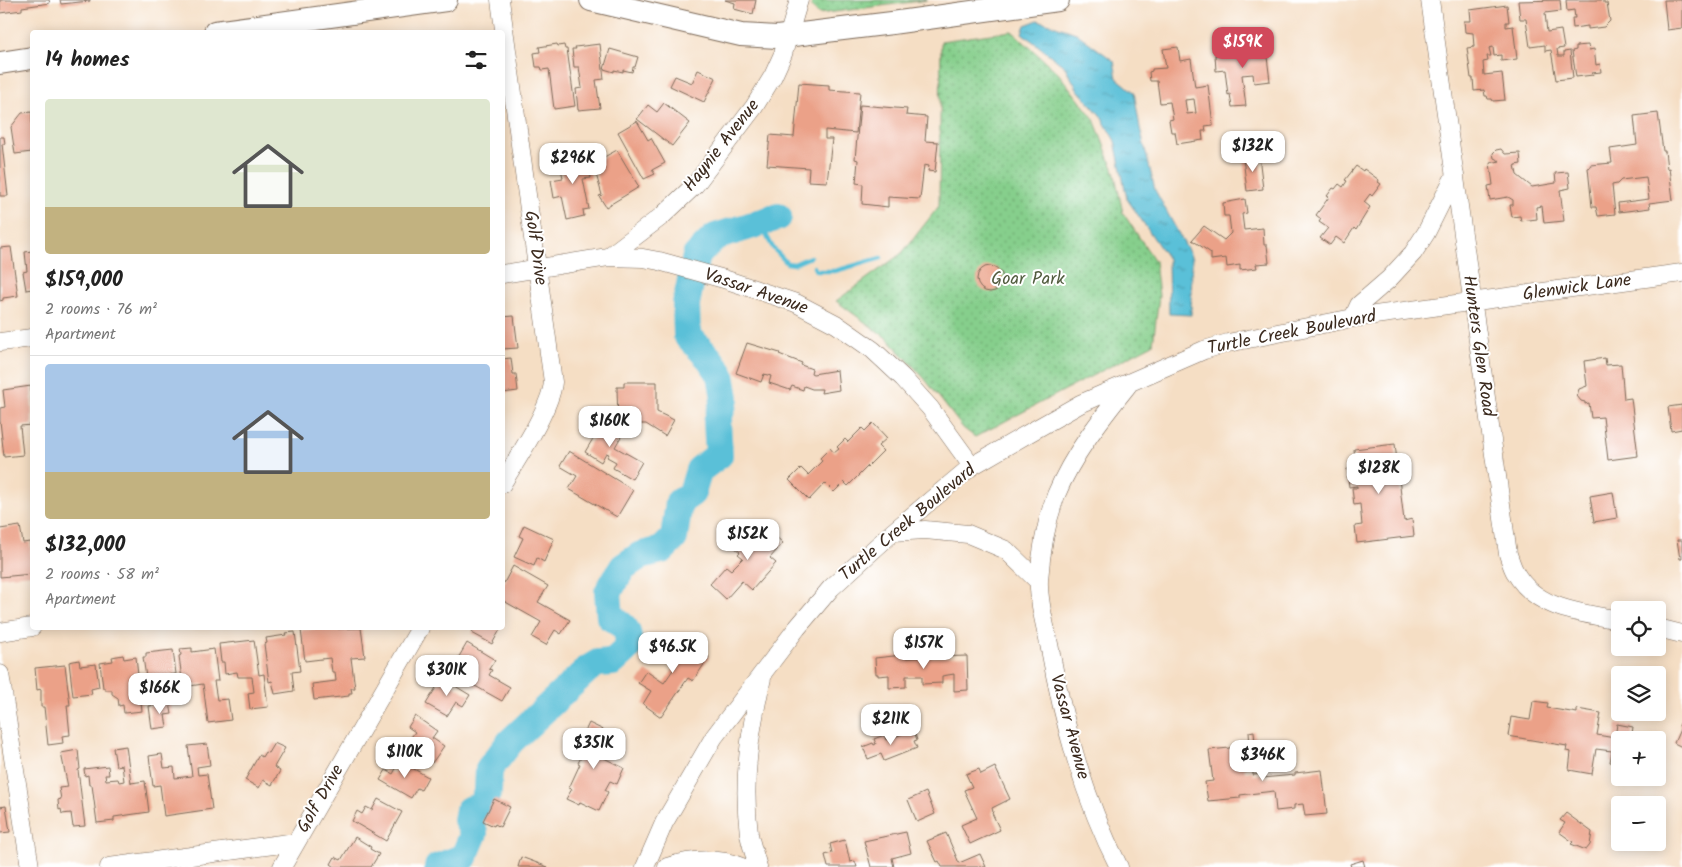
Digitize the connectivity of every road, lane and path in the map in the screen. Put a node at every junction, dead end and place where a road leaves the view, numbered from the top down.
1 (446, 0) edge
2 (500, 0) edge
3 (592, 0) edge
4 (799, 0) edge
5 (1058, 0) edge
6 (1430, 0) edge
7 (229, 30) edge
8 (504, 30) edge
9 (505, 35) edge
10 (789, 37) junction
11 (30, 58) edge
12 (0, 63) edge
13 (1455, 175) junction
14 (608, 257) junction
15 (538, 269) junction
16 (1682, 273) edge
17 (505, 274) edge
18 (1472, 303) junction
19 (1353, 318) junction
20 (30, 338) edge
21 (0, 342) edge
22 (1130, 382) junction
23 (972, 466) junction
24 (505, 478) edge
25 (893, 532) junction
26 (1039, 582) junction
27 (1611, 618) edge
28 (30, 628) edge
29 (419, 630) edge
30 (1666, 630) edge
31 (0, 632) edge
32 (1682, 634) edge
33 (764, 670) junction
34 (0, 674) edge
35 (296, 842) junction
36 (30, 867) edge
37 (109, 867) edge
38 (282, 867) edge
39 (645, 867) edge
40 (666, 867) edge
41 (742, 867) edge
42 (758, 867) edge
43 (1119, 867) edge

1 - 7 street
2 - 8 street, Golf Drive
3 - 10 street
4 - 10 street, Haynie Avenue
5 - 10 street
6 - 13 street, Hunters Glen Road
9 - 15 street, Golf Drive
10 - 14 street, Haynie Avenue
11 - 12 street
13 - 18 street, Hunters Glen Road
13 - 19 street
14 - 15 street, Vassar Avenue
14 - 23 street, Vassar Avenue
15 - 17 street
15 - 24 street, Golf Drive
16 - 18 street, Glenwick Lane
18 - 19 street, Turtle Creek Boulevard
18 - 27 street, Hunters Glen Road
19 - 22 street, Turtle Creek Boulevard
20 - 21 street
22 - 23 street, Turtle Creek Boulevard
22 - 26 street, Vassar Avenue
23 - 25 street, Turtle Creek Boulevard
25 - 26 street
25 - 33 street, Turtle Creek Boulevard
26 - 43 street, Vassar Avenue
28 - 31 street
29 - 35 street, Golf Drive
30 - 32 street
33 - 39 street, Turtle Creek Boulevard
33 - 42 street
34 - 36 street
35 - 37 street
35 - 38 street, Golf Drive
40 - 41 street

